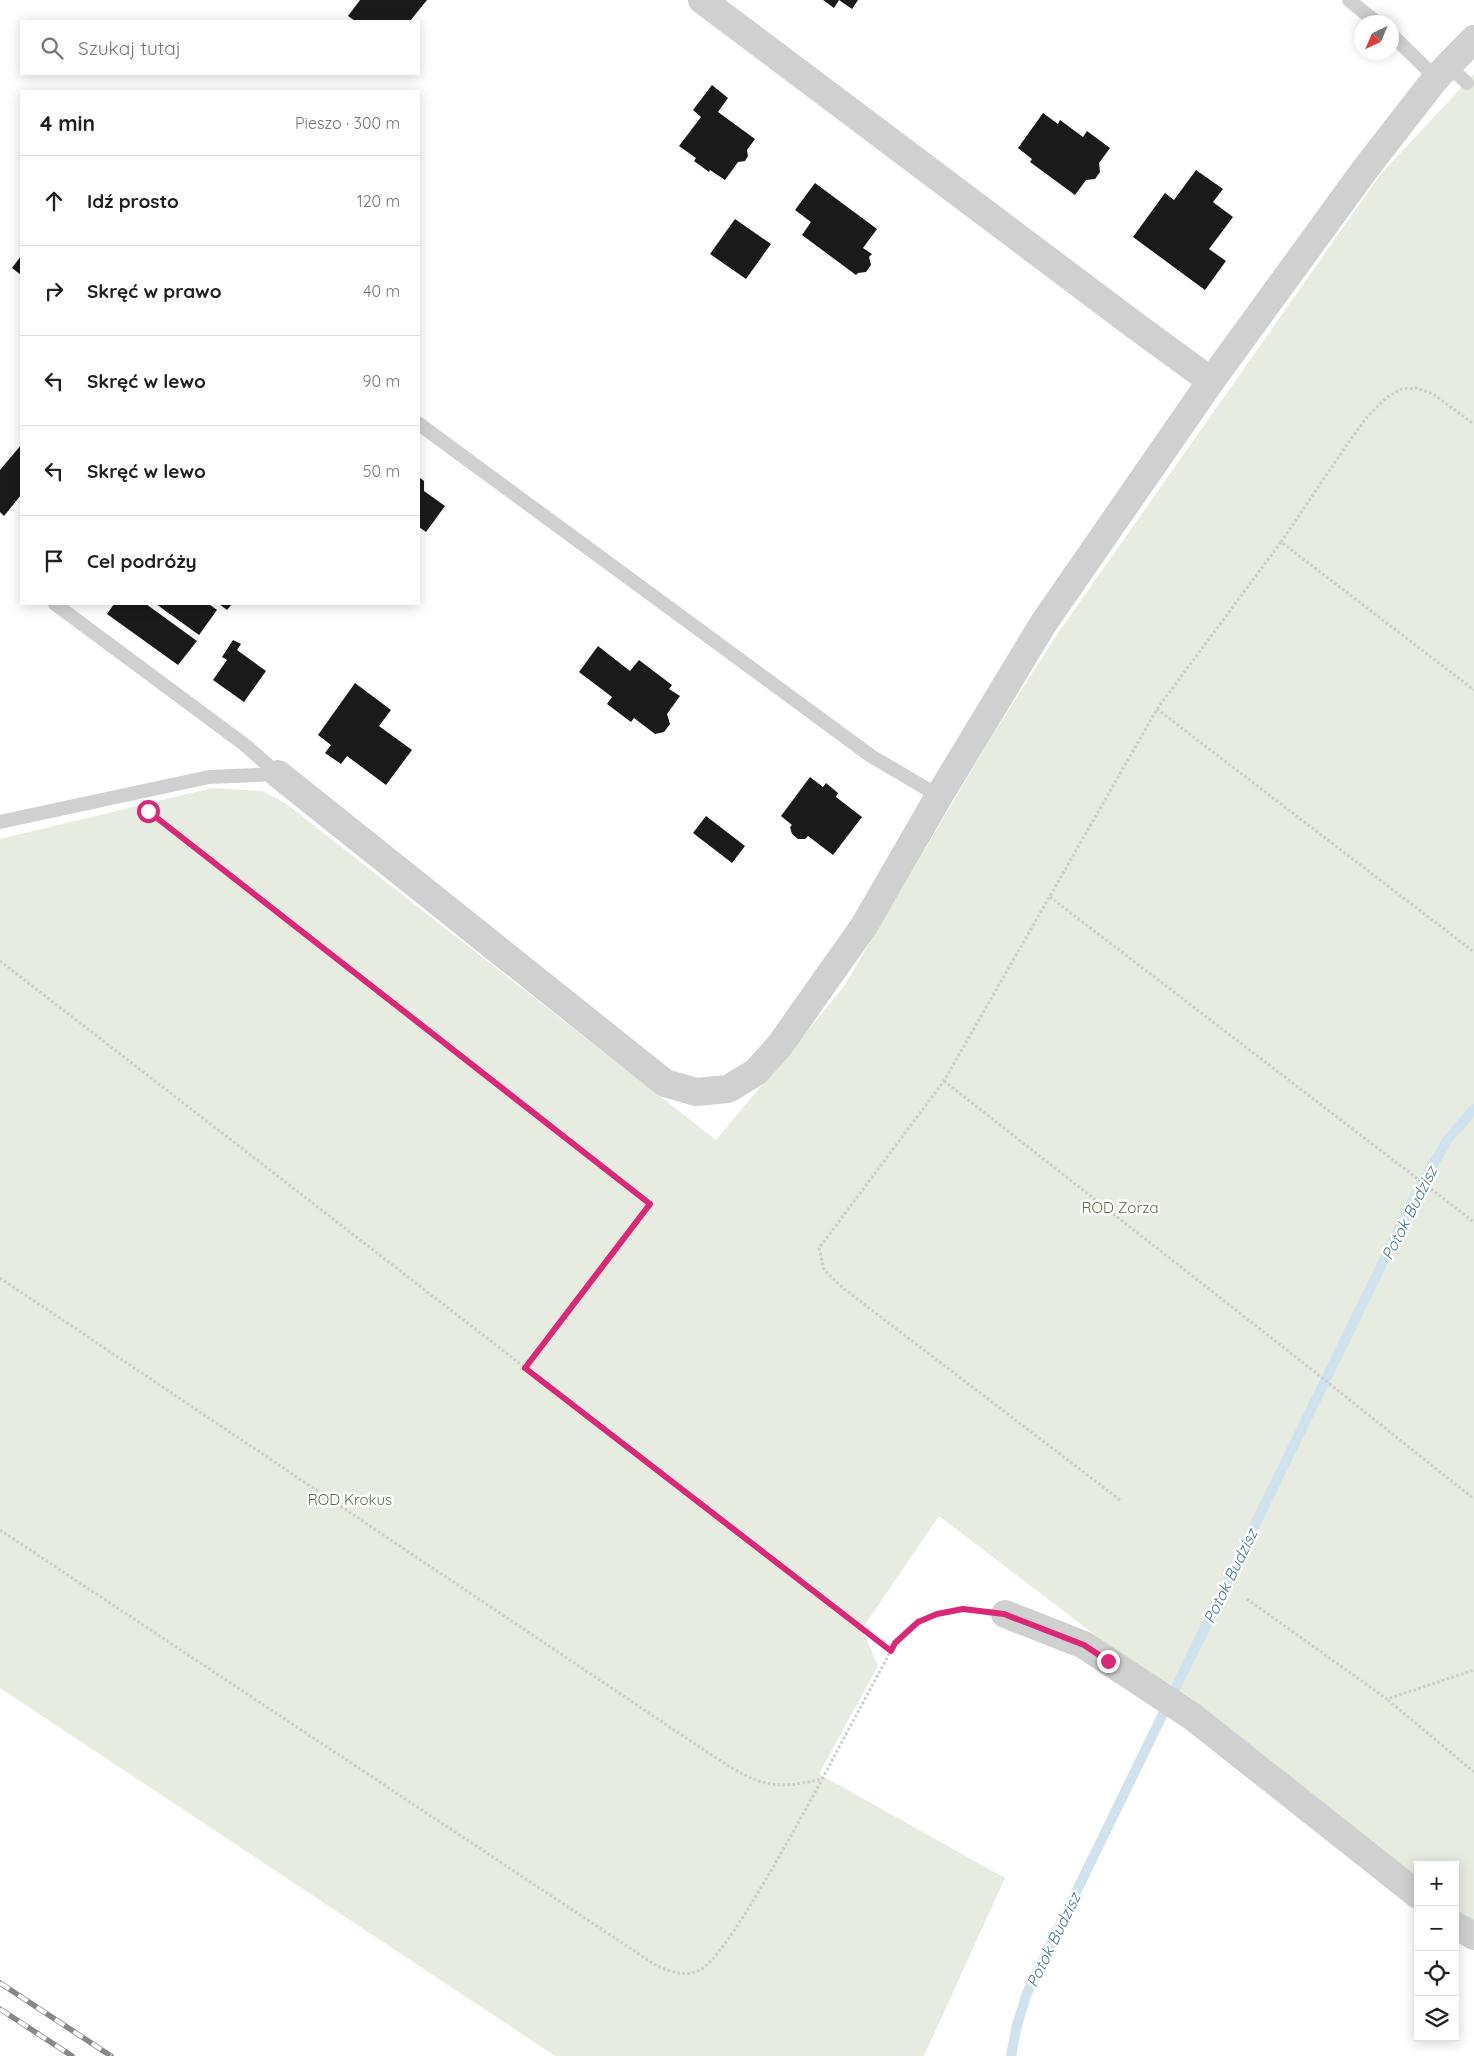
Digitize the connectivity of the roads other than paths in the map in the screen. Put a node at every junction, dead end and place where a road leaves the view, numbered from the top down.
1 (702, 0) edge
2 (1349, 0) edge
3 (1367, 15) edge
4 (1474, 39) edge
5 (1399, 40) edge
6 (1451, 76) junction
7 (1211, 380) junction
8 (420, 425) edge
9 (56, 605) edge
10 (278, 774) junction
11 (939, 796) junction
12 (0, 822) edge
13 (1004, 1614) road end
14 (1414, 1892) edge
15 (1459, 1927) edge
16 (1474, 1936) edge

1 - 7 street
2 - 3 lane
4 - 6 street
5 - 6 lane
6 - 7 street
7 - 11 street
8 - 11 lane
9 - 10 lane
10 - 11 street
10 - 12 lane
13 - 14 street
15 - 16 street

